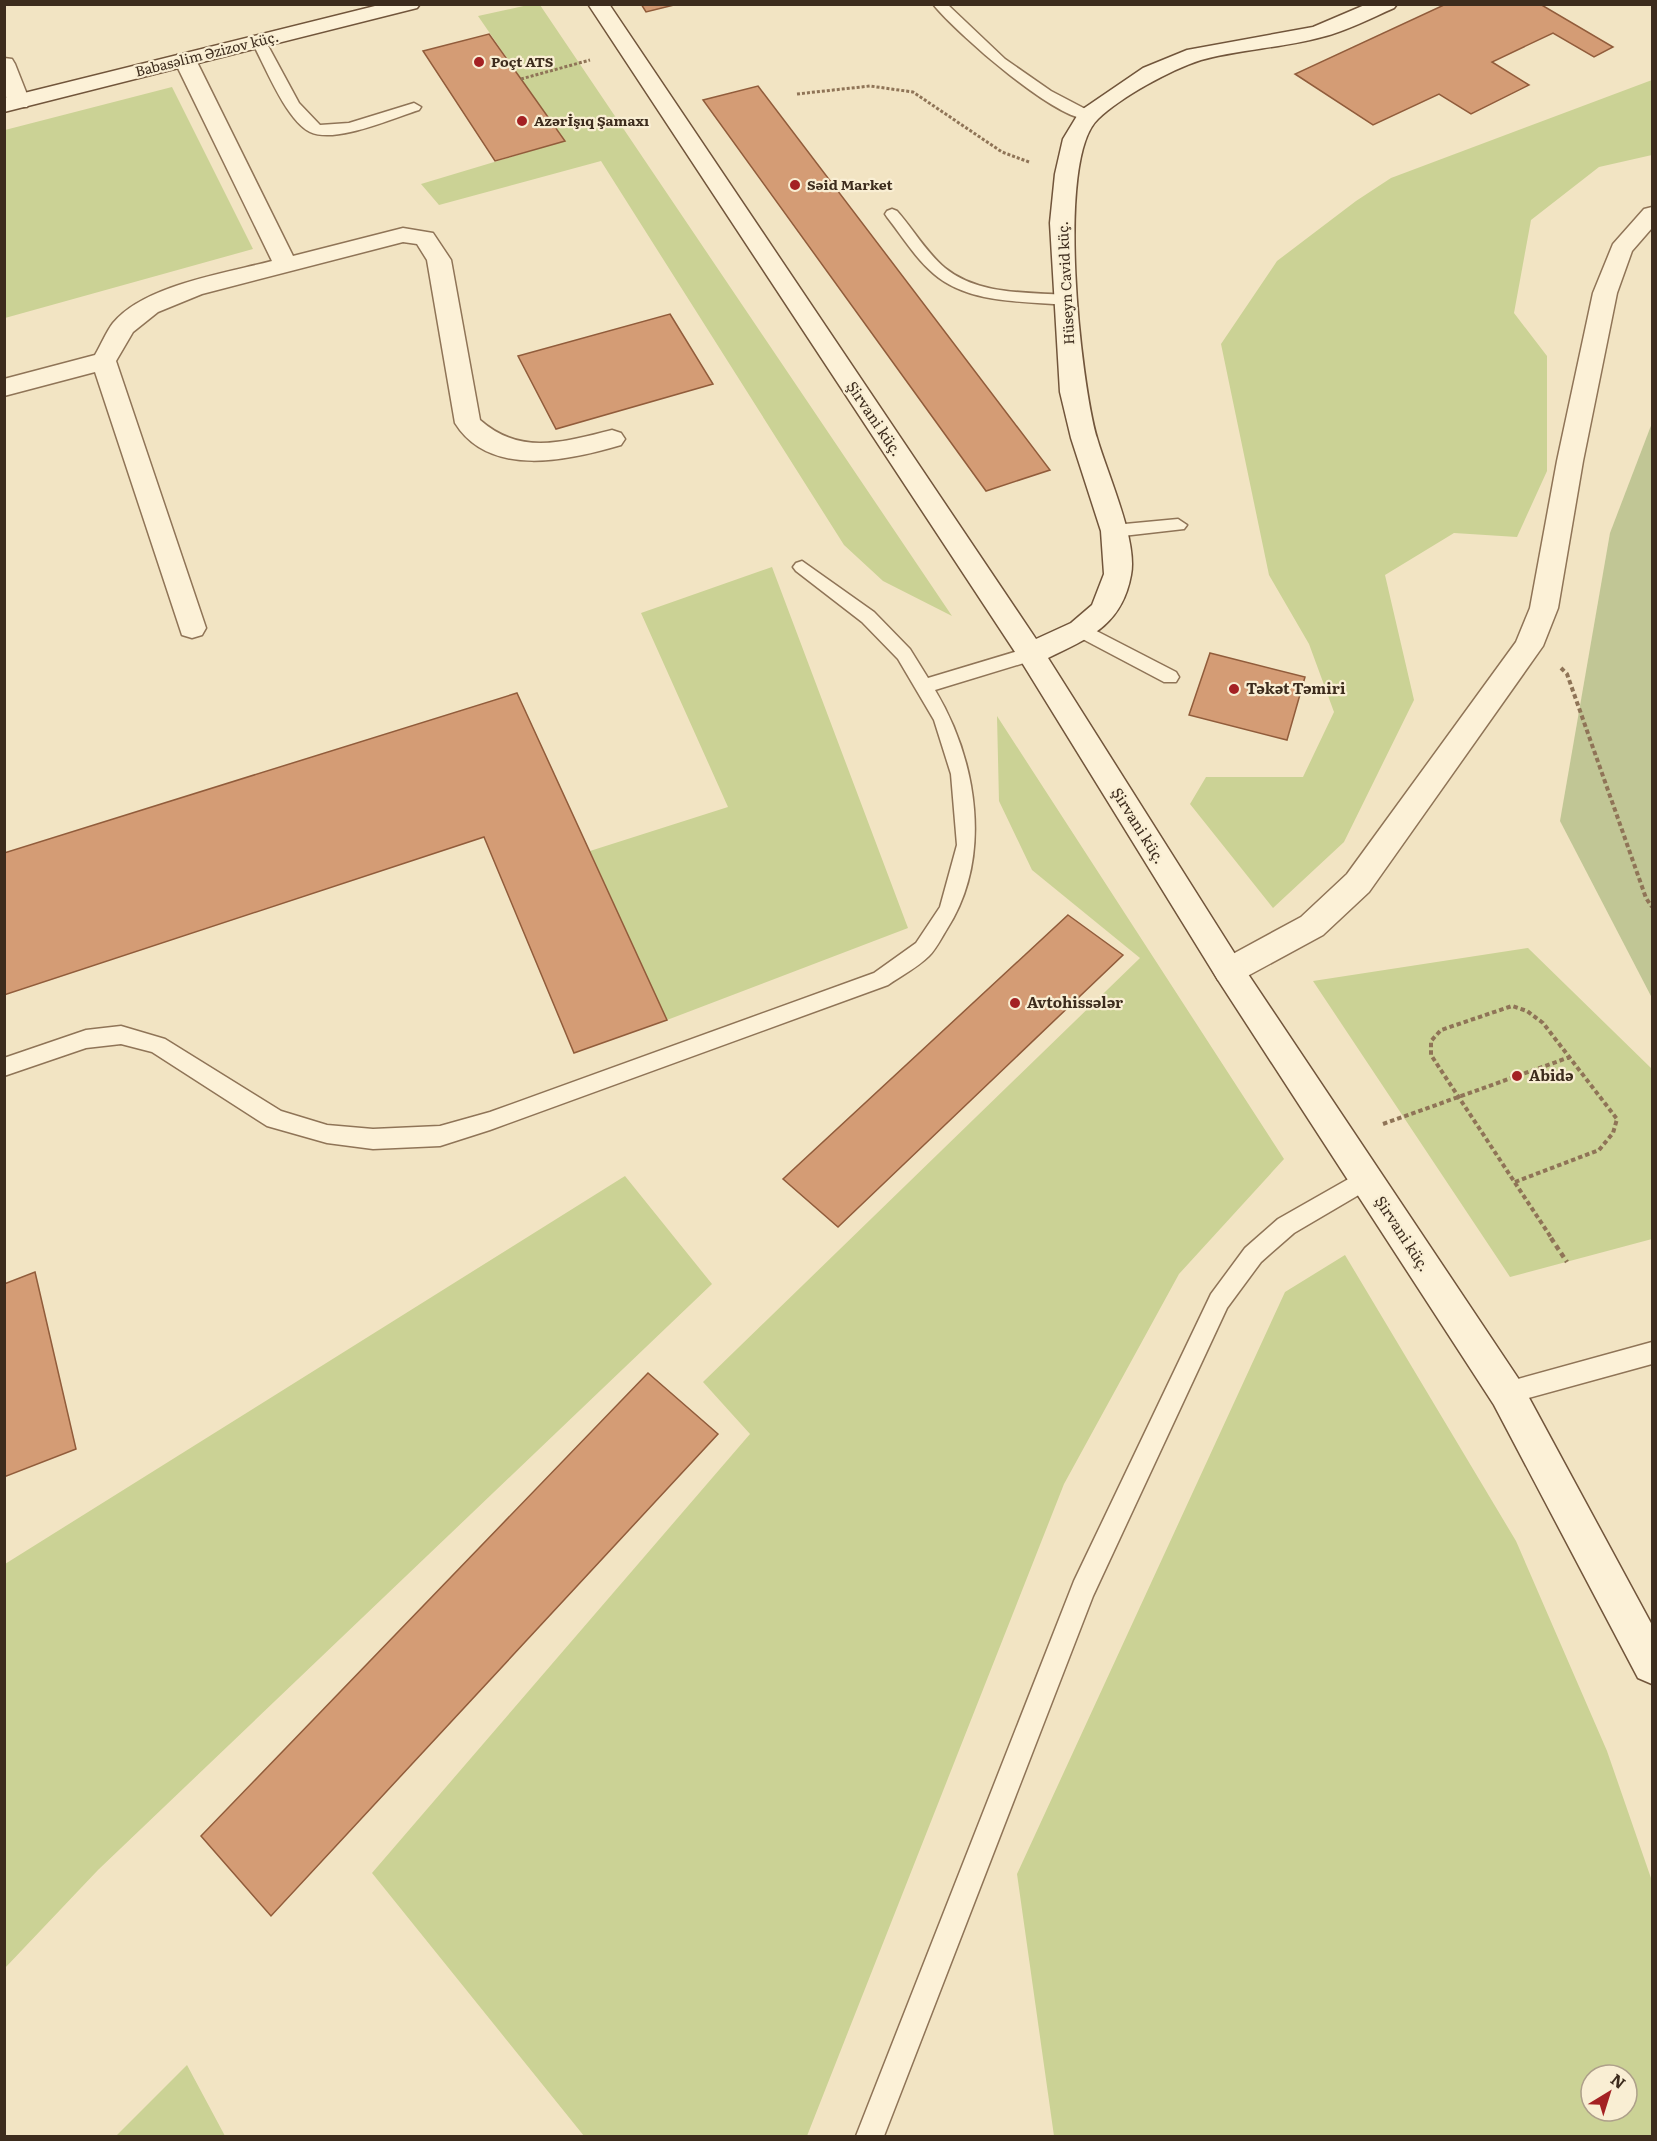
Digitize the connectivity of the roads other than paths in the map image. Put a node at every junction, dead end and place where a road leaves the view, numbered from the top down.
1 (410, 4) edge
2 (598, 4) edge
3 (939, 4) edge
4 (1387, 4) edge
5 (259, 42) junction
6 (184, 60) junction
7 (4, 64) edge
8 (12, 103) edge
9 (414, 107) dead end
10 (1088, 116) junction
11 (892, 214) dead end
12 (1653, 214) edge
13 (285, 264) junction
14 (1066, 300) junction
15 (104, 361) junction
16 (4, 388) edge
17 (612, 438) dead end
18 (1178, 525) dead end
19 (1114, 531) junction
20 (802, 567) dead end
21 (192, 628) dead end
22 (1082, 630) junction
23 (1031, 654) junction
24 (1170, 677) dead end
25 (924, 686) junction
26 (1229, 971) junction
27 (4, 1067) edge
28 (1366, 1179) junction
29 (1653, 1353) edge
30 (1507, 1393) junction
31 (1653, 1664) edge
32 (870, 2136) edge

1 - 5 street, Babasəlim Əzizov küç.
2 - 23 street, Şirvani küç.
3 - 10 lane
4 - 10 street, Hüseyn Cavid küç.
5 - 6 street, Babasəlim Əzizov küç.
5 - 9 lane
6 - 8 street, Babasəlim Əzizov küç.
6 - 13 street
7 - 8 street
10 - 14 street, Hüseyn Cavid küç.
11 - 14 lane
12 - 26 street
13 - 15 street
13 - 17 street
14 - 19 street, Hüseyn Cavid küç.
15 - 16 street
15 - 21 street
18 - 19 lane
19 - 22 street, Hüseyn Cavid küç.
20 - 25 lane
22 - 23 street, Hüseyn Cavid küç.
22 - 24 lane
23 - 25 lane
23 - 26 street, Şirvani küç.
25 - 27 lane
26 - 28 street, Şirvani küç.
28 - 30 street, Şirvani küç.
28 - 32 lane
29 - 30 lane
30 - 31 street, Şirvani küç.

